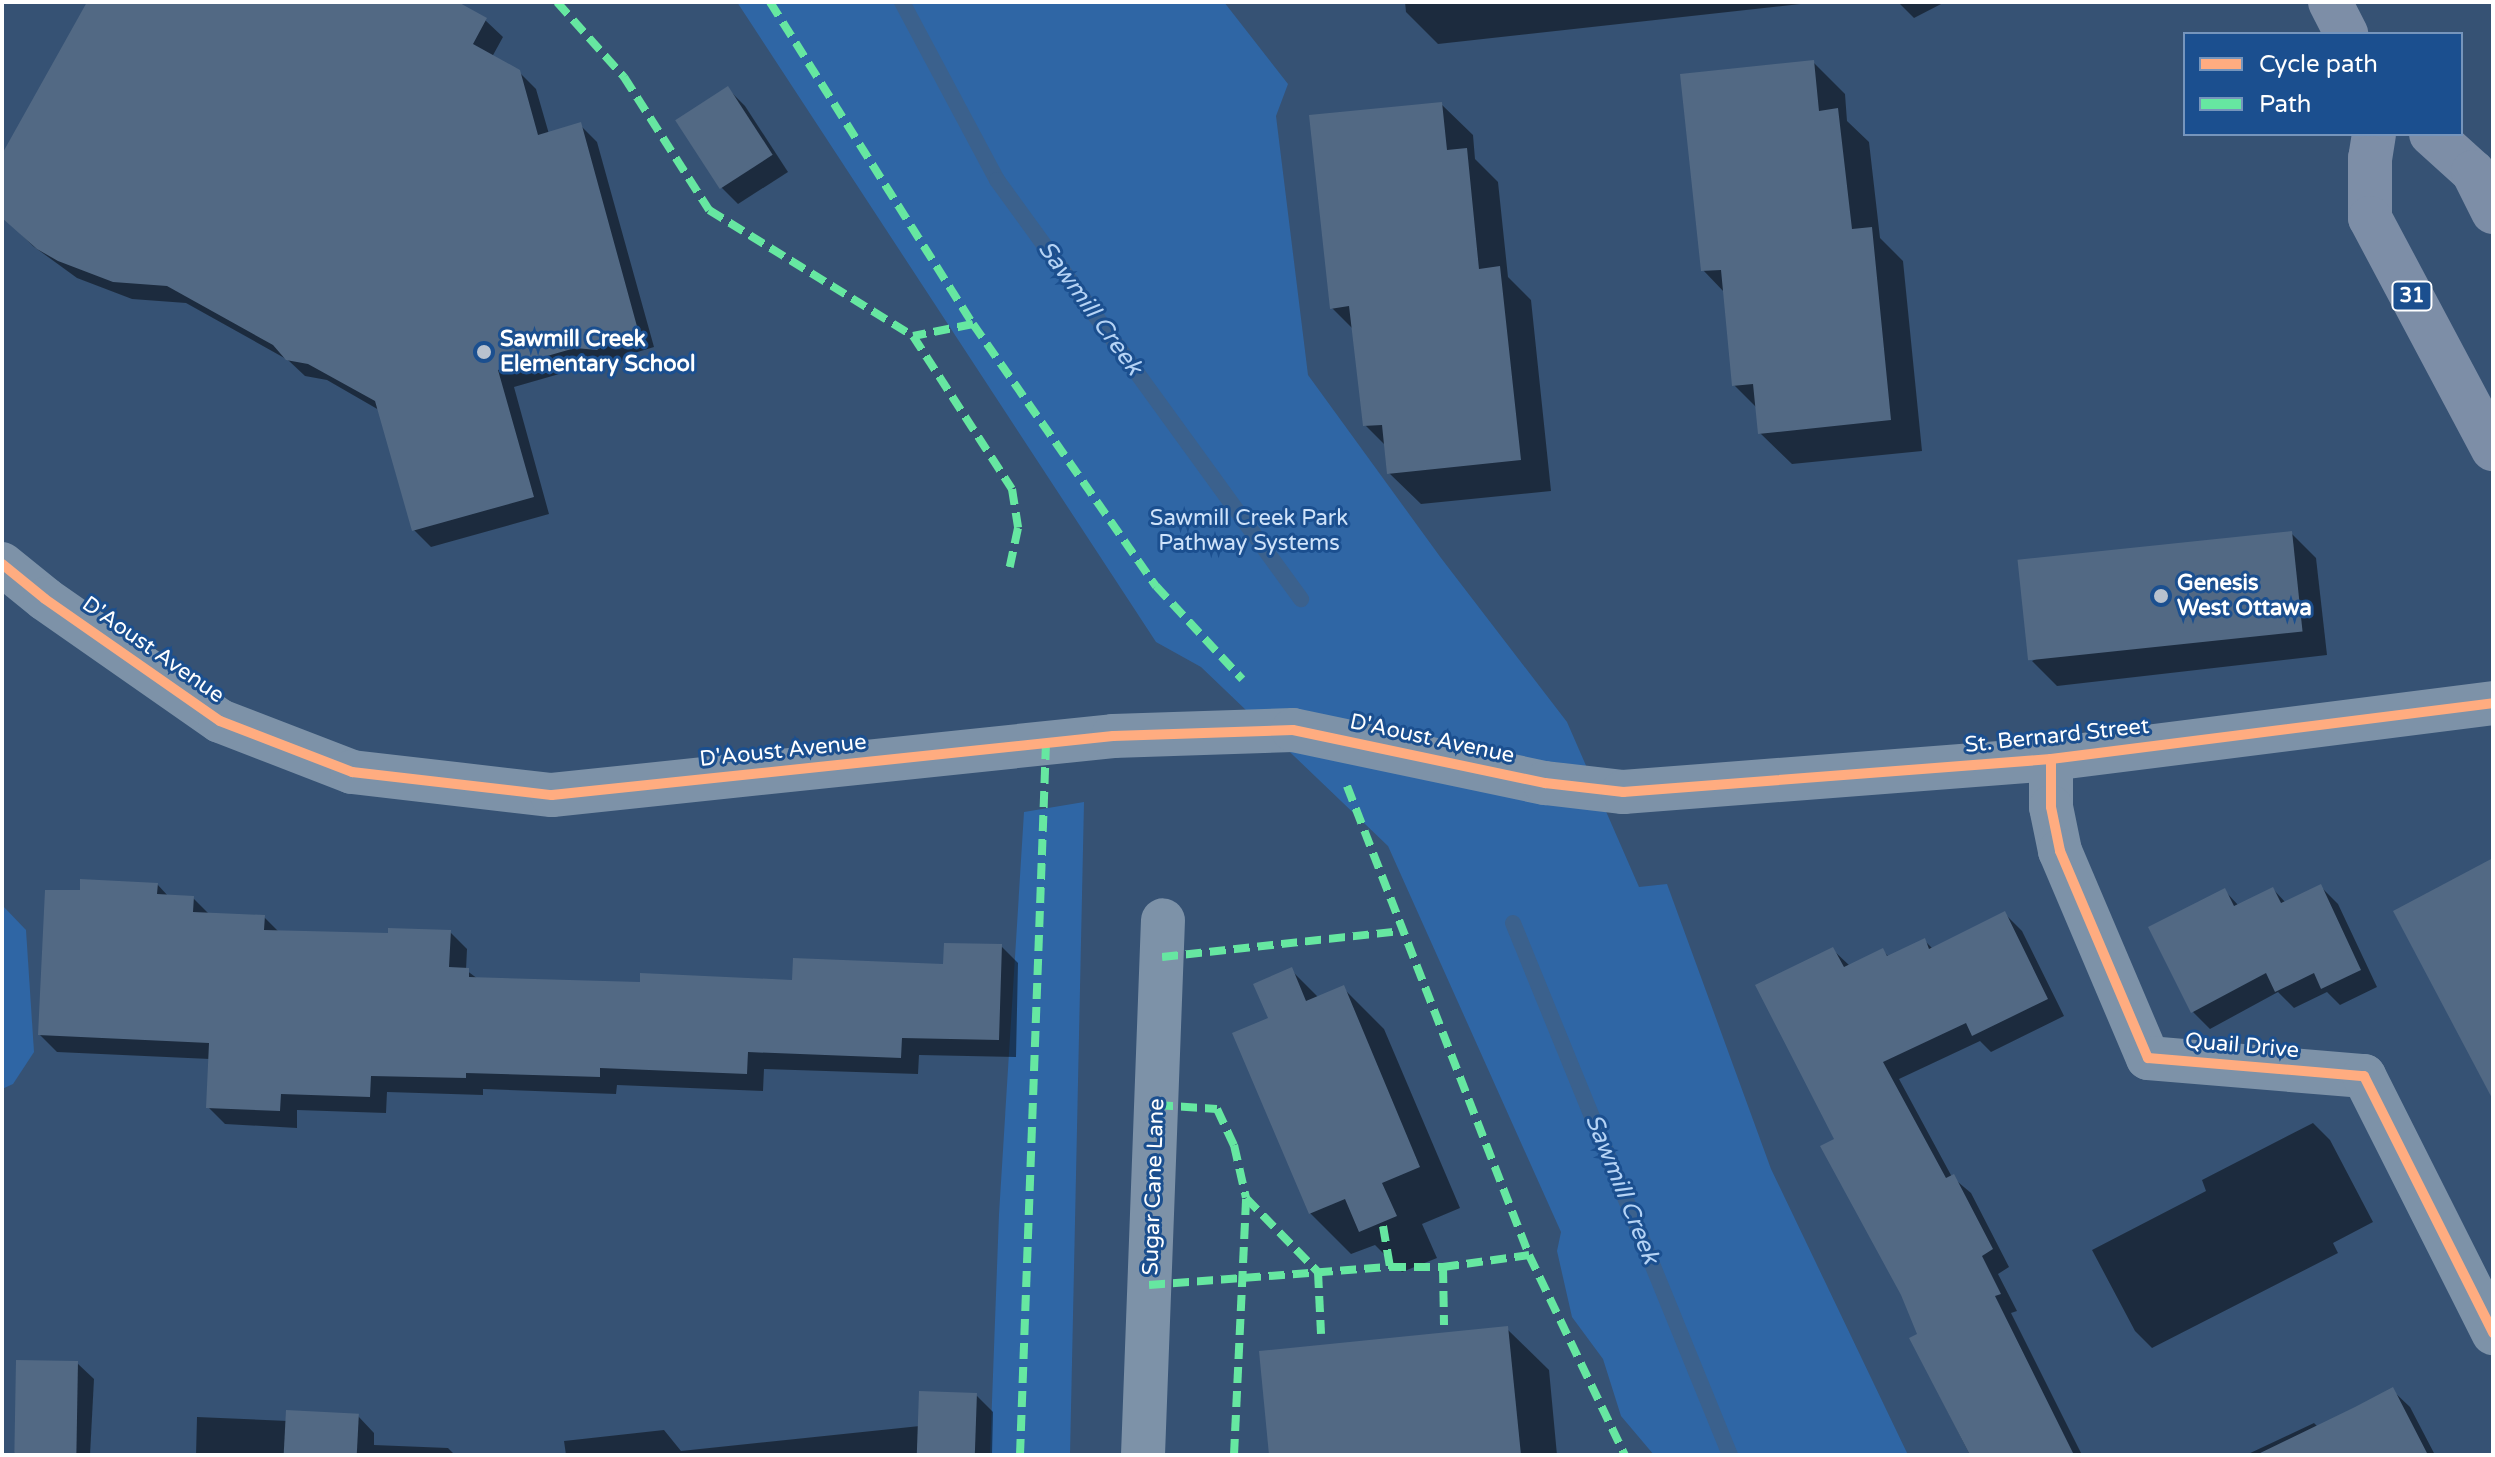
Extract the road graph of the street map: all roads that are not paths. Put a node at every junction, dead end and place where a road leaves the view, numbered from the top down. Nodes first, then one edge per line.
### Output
1 (2330, 2) edge
2 (2345, 32) edge
3 (2374, 136) edge
4 (2433, 136) edge
5 (2493, 212) edge
6 (2493, 449) edge
7 (2, 564) edge
8 (2493, 703) edge
9 (2051, 759) junction
10 (1623, 792) joint
11 (1163, 920) dead end
12 (2493, 1333) edge
13 (1143, 1455) edge

1 - 2 main road
3 - 6 main road, 31
4 - 5 main road
7 - 10 street, D'Aoust Avenue
8 - 9 street, St. Bernard Street
9 - 10 street, St. Bernard Street
9 - 12 street, Quail Drive
11 - 13 street, Sugar Cane Lane

